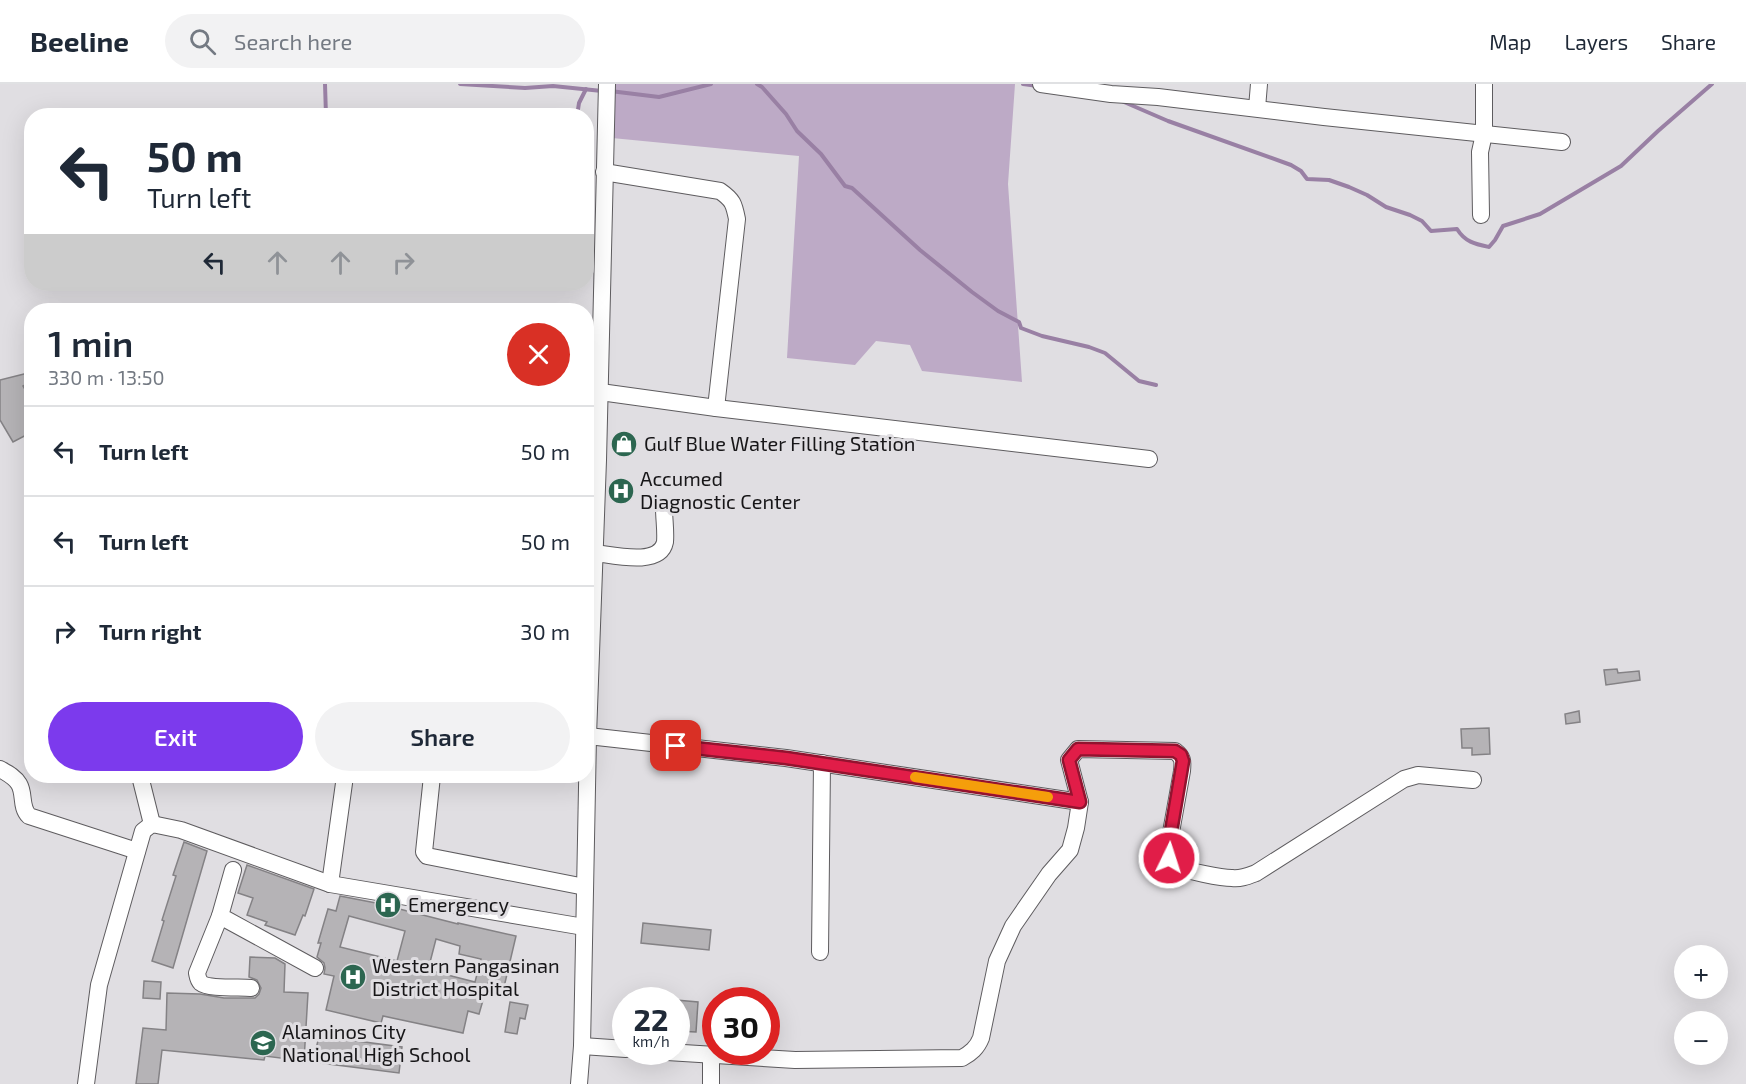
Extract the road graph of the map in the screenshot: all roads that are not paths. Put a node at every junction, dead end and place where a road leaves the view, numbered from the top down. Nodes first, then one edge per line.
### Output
1 (607, 84) edge
2 (1041, 84) edge
3 (1259, 84) edge
4 (1484, 84) edge
5 (1061, 85) edge
6 (1159, 91) edge
7 (1257, 108) junction
8 (1484, 134) junction
9 (1562, 142) dead end
10 (604, 172) junction
11 (1481, 215) dead end
12 (594, 371) edge
13 (594, 391) edge
14 (716, 408) junction
15 (1149, 459) dead end
16 (664, 508) dead end
17 (594, 522) edge
18 (595, 553) junction
19 (594, 579) edge
20 (594, 737) edge
21 (822, 763) junction
22 (0, 769) edge
23 (1473, 780) dead end
24 (142, 783) edge
25 (344, 783) edge
26 (431, 783) edge
27 (587, 783) edge
28 (1080, 802) junction
29 (152, 824) junction
30 (137, 851) junction
31 (233, 870) dead end
32 (330, 884) junction
33 (585, 887) junction
34 (220, 916) junction
35 (584, 927) junction
36 (820, 952) dead end
37 (315, 968) dead end
38 (251, 988) dead end
39 (582, 1046) junction
40 (612, 1048) edge
41 (780, 1058) edge
42 (711, 1065) edge
43 (86, 1084) edge
44 (579, 1084) edge
45 (711, 1084) edge

1 - 10 street
2 - 5 street
3 - 7 street
4 - 8 street
5 - 6 street
6 - 7 street
7 - 8 street
8 - 9 street
8 - 11 street
10 - 12 street
10 - 14 street
13 - 14 street
14 - 15 street
16 - 18 street
17 - 18 street
18 - 19 street
20 - 21 street
21 - 28 street
21 - 36 street
22 - 30 street
23 - 28 street
24 - 29 street
25 - 32 street
26 - 33 street
27 - 33 street
28 - 41 street
29 - 30 street
29 - 32 street
30 - 43 street
31 - 34 street
32 - 35 street
33 - 35 street
34 - 37 street
34 - 38 street
35 - 39 street
39 - 40 street
39 - 44 street
42 - 45 street

